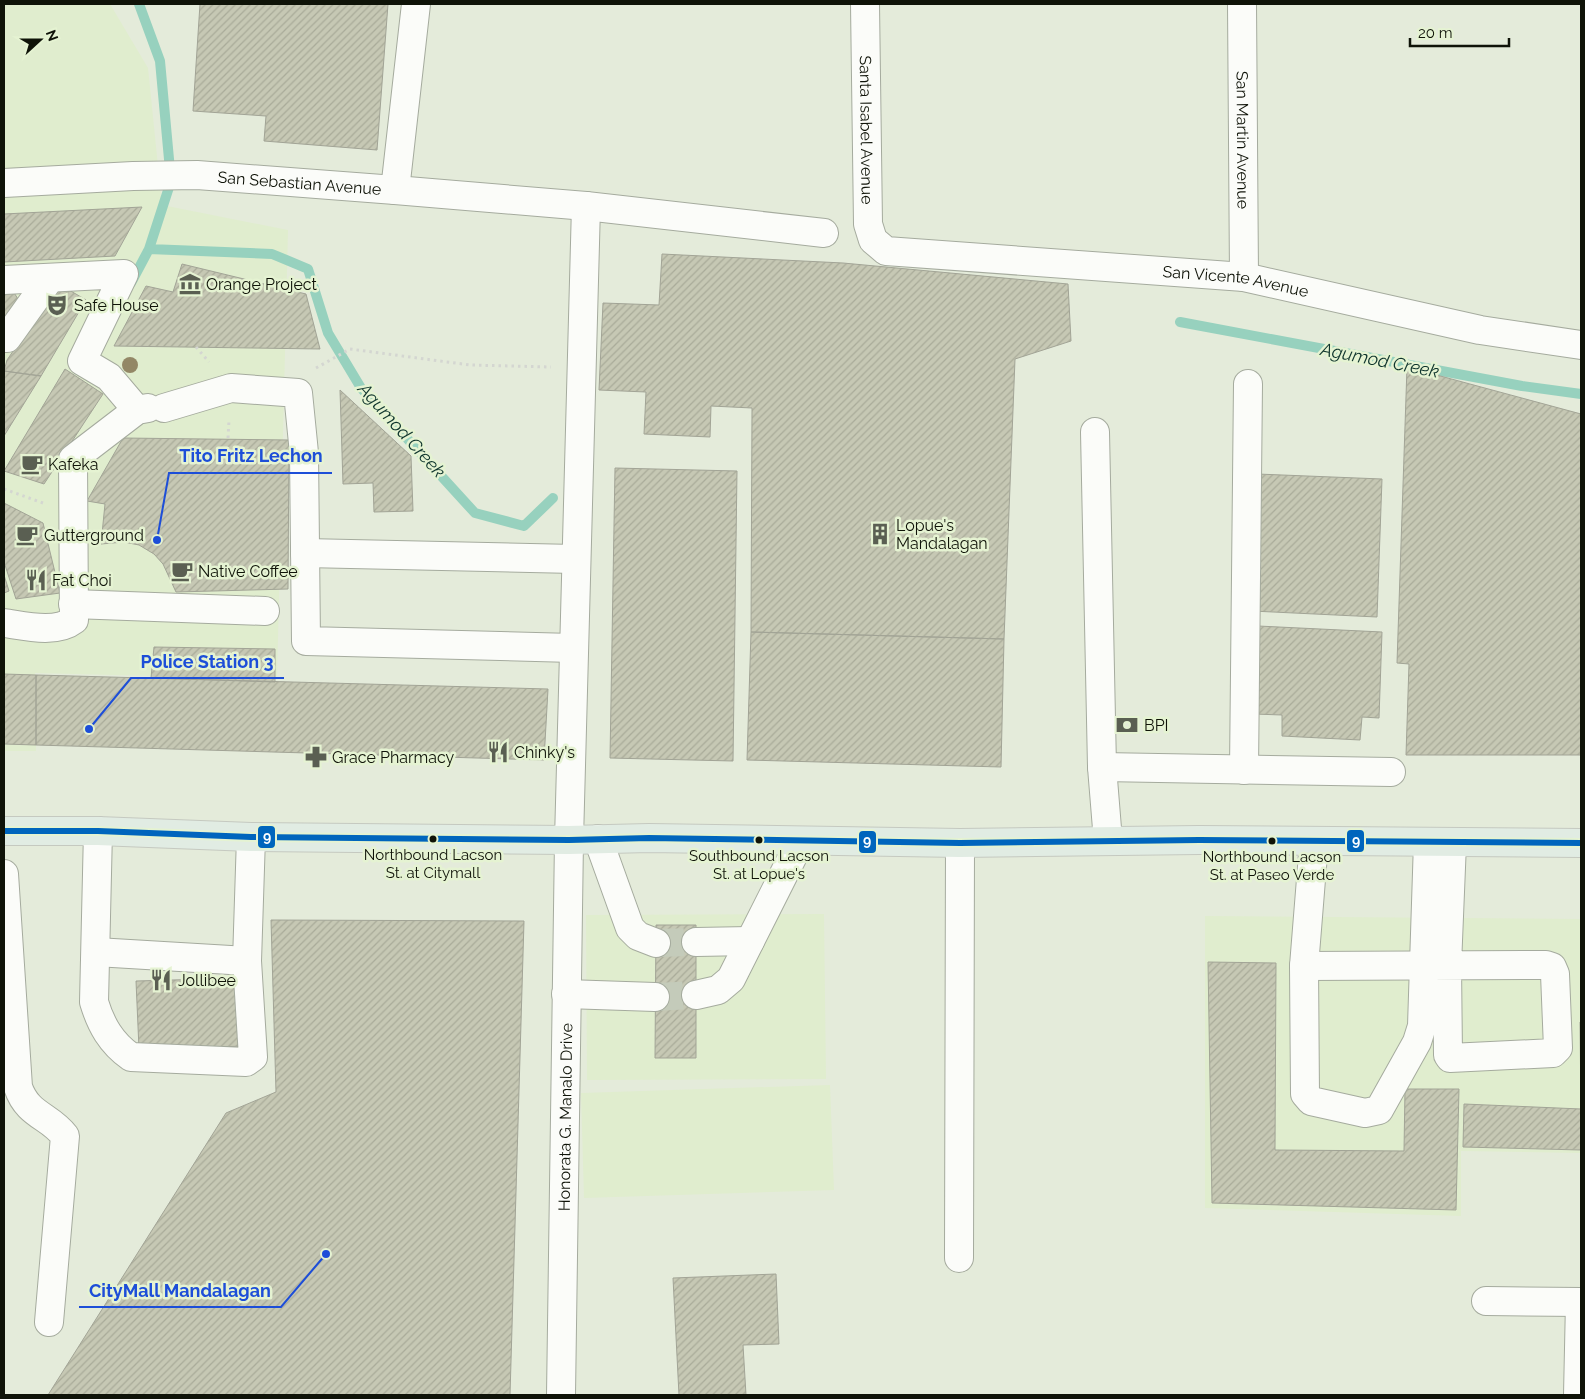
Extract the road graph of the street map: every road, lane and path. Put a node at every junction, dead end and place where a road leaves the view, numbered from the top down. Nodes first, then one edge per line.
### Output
1 (416, 4) edge
2 (865, 4) edge
3 (1242, 4) edge
4 (4, 183) edge
5 (395, 190) junction
6 (586, 206) junction
7 (824, 233) dead end
8 (886, 251) joint
9 (1244, 277) junction
10 (50, 278) junction
11 (4, 280) edge
12 (4, 338) edge
13 (1581, 345) edge
14 (318, 366) dead end
15 (581, 368) junction
16 (1248, 384) dead end
17 (150, 409) junction
18 (1095, 432) dead end
19 (4, 489) edge
20 (9, 490) dead end
21 (305, 553) junction
22 (575, 559) junction
23 (73, 604) junction
24 (265, 611) dead end
25 (4, 623) edge
26 (573, 648) junction
27 (1102, 767) junction
28 (1244, 770) junction
29 (1391, 772) dead end
30 (98, 831) junction
31 (4, 832) edge
32 (251, 837) junction
33 (598, 839) junction
34 (569, 840) junction
35 (1108, 841) junction
36 (800, 842) junction
37 (1314, 842) junction
38 (960, 843) junction
39 (1440, 843) junction
40 (1581, 843) edge
41 (4, 874) edge
42 (750, 941) junction
43 (696, 942) tunnel mouth
44 (656, 943) tunnel mouth
45 (96, 952) junction
46 (247, 961) junction
47 (1435, 965) junction
48 (1304, 966) junction
49 (566, 994) junction
50 (696, 996) tunnel mouth
51 (655, 997) tunnel mouth
52 (959, 1258) dead end
53 (1486, 1301) dead end
54 (1580, 1302) edge
55 (49, 1322) dead end
56 (561, 1395) edge
57 (1578, 1395) edge

1 - 5 street, San Sebastian Avenue
2 - 8 street, Santa Isabel Avenue
3 - 9 street, San Martin Avenue
4 - 5 street, San Sebastian Avenue
5 - 6 street
6 - 7 street
6 - 15 street, Honorata G. Manalo Drive
8 - 9 street, San Vicente Avenue
9 - 13 street, San Vicente Avenue
10 - 11 street
10 - 12 street
10 - 17 street
14 - 15 path
15 - 22 street, Honorata G. Manalo Drive
16 - 28 street
17 - 21 street
17 - 23 street
18 - 27 street
19 - 20 path
21 - 22 street
21 - 26 street
22 - 26 street, Honorata G. Manalo Drive
23 - 24 street
23 - 25 street
26 - 34 street, Honorata G. Manalo Drive
27 - 28 street
27 - 35 street
28 - 29 street
30 - 31 main road
30 - 32 main road
30 - 45 street
32 - 34 main road
32 - 46 street
33 - 34 main road
33 - 36 main road
33 - 44 street
34 - 49 street, Honorata G. Manalo Drive
35 - 37 main road
35 - 38 main road
36 - 38 main road
36 - 42 street
37 - 39 main road
37 - 48 street
38 - 52 street
39 - 40 main road
39 - 47 street
41 - 55 street
42 - 43 street
42 - 50 street
45 - 46 street
45 - 46 street
47 - 47 street
47 - 48 street
47 - 48 street
49 - 51 street
49 - 56 street, Honorata G. Manalo Drive
53 - 54 street
54 - 57 street

